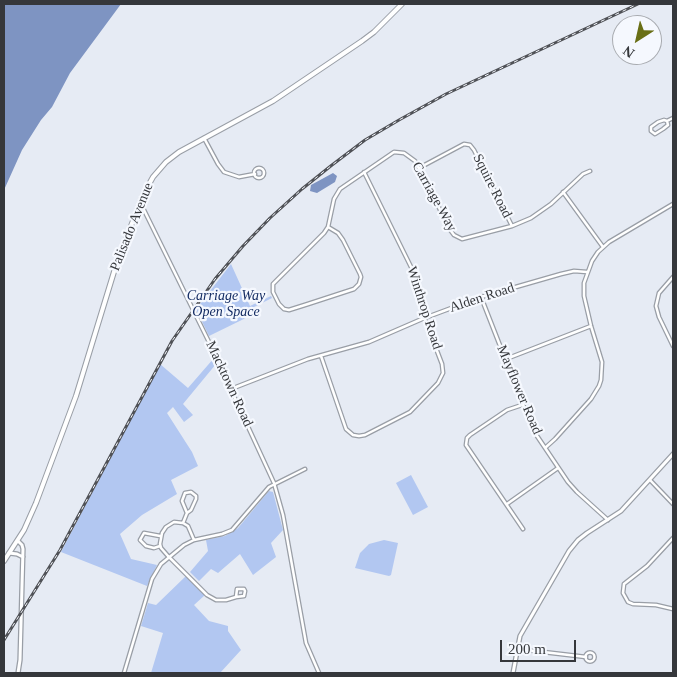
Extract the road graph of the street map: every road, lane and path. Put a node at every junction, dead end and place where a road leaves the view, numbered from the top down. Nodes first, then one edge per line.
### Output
1 (402, 4) edge
2 (673, 118) edge
3 (667, 121) junction
4 (204, 138) junction
5 (418, 168) junction
6 (590, 171) dead end
7 (364, 172) junction
8 (254, 174) dead end
9 (564, 192) junction
10 (673, 204) edge
11 (139, 205) junction
12 (512, 226) junction
13 (328, 227) junction
14 (603, 247) junction
15 (587, 272) junction
16 (673, 276) edge
17 (481, 297) junction
18 (425, 318) junction
19 (591, 326) junction
20 (673, 346) edge
21 (321, 356) junction
22 (505, 359) junction
23 (231, 389) junction
24 (522, 405) junction
25 (545, 448) junction
26 (673, 454) edge
27 (558, 468) junction
28 (305, 469) dead end
29 (650, 480) junction
30 (274, 483) junction
31 (506, 504) junction
32 (673, 504) edge
33 (187, 513) junction
34 (608, 520) junction
35 (183, 523) junction
36 (524, 529) dead end
37 (160, 536) junction
38 (673, 538) edge
39 (194, 540) junction
40 (18, 541) junction
41 (160, 546) junction
42 (9, 553) junction
43 (168, 556) junction
44 (23, 558) junction
45 (4, 561) edge
46 (236, 597) dead end
47 (673, 609) edge
48 (516, 649) junction
49 (586, 657) dead end
50 (18, 673) edge
51 (124, 673) edge
52 (319, 673) edge
53 (513, 673) edge

1 - 4 main road, Palisado Avenue
2 - 3 street
3 - 3 street
4 - 8 street
4 - 11 main road, Palisado Avenue
5 - 7 street, Carriage Way
5 - 12 street, Carriage Way
5 - 12 street, Squire Road
6 - 9 street, Carriage Way
7 - 13 street, Carriage Way
7 - 18 street, Winthrop Road
9 - 12 street, Carriage Way
9 - 14 street
10 - 14 street
11 - 23 street, Macktown Road
11 - 40 main road, Palisado Avenue
13 - 13 street, Carriage Way
14 - 15 street
15 - 17 street, Alden Road
15 - 19 street
16 - 20 street
17 - 18 street, Alden Road
17 - 22 street, Mayflower Road
18 - 21 street, Alden Road
18 - 21 street, Winthrop Road
19 - 22 street
19 - 25 street
21 - 23 street, Alden Road
22 - 24 street, Mayflower Road
23 - 30 street, Macktown Road
24 - 25 street, Mayflower Road
24 - 31 street
25 - 27 street, Mayflower Road
26 - 29 street
27 - 31 street
27 - 34 street, Mayflower Road
28 - 30 street
29 - 32 street
29 - 34 street
30 - 39 street
30 - 52 street, Macktown Road
31 - 36 street
33 - 33 street
33 - 35 street
34 - 48 street
35 - 37 street
35 - 39 street
37 - 41 street
37 - 41 street
38 - 47 street
39 - 43 street
40 - 42 main road, Palisado Avenue
40 - 44 street
41 - 43 street
42 - 44 street
42 - 45 main road, Palisado Avenue
43 - 46 street
43 - 51 street
44 - 50 street
48 - 49 street
48 - 53 street

